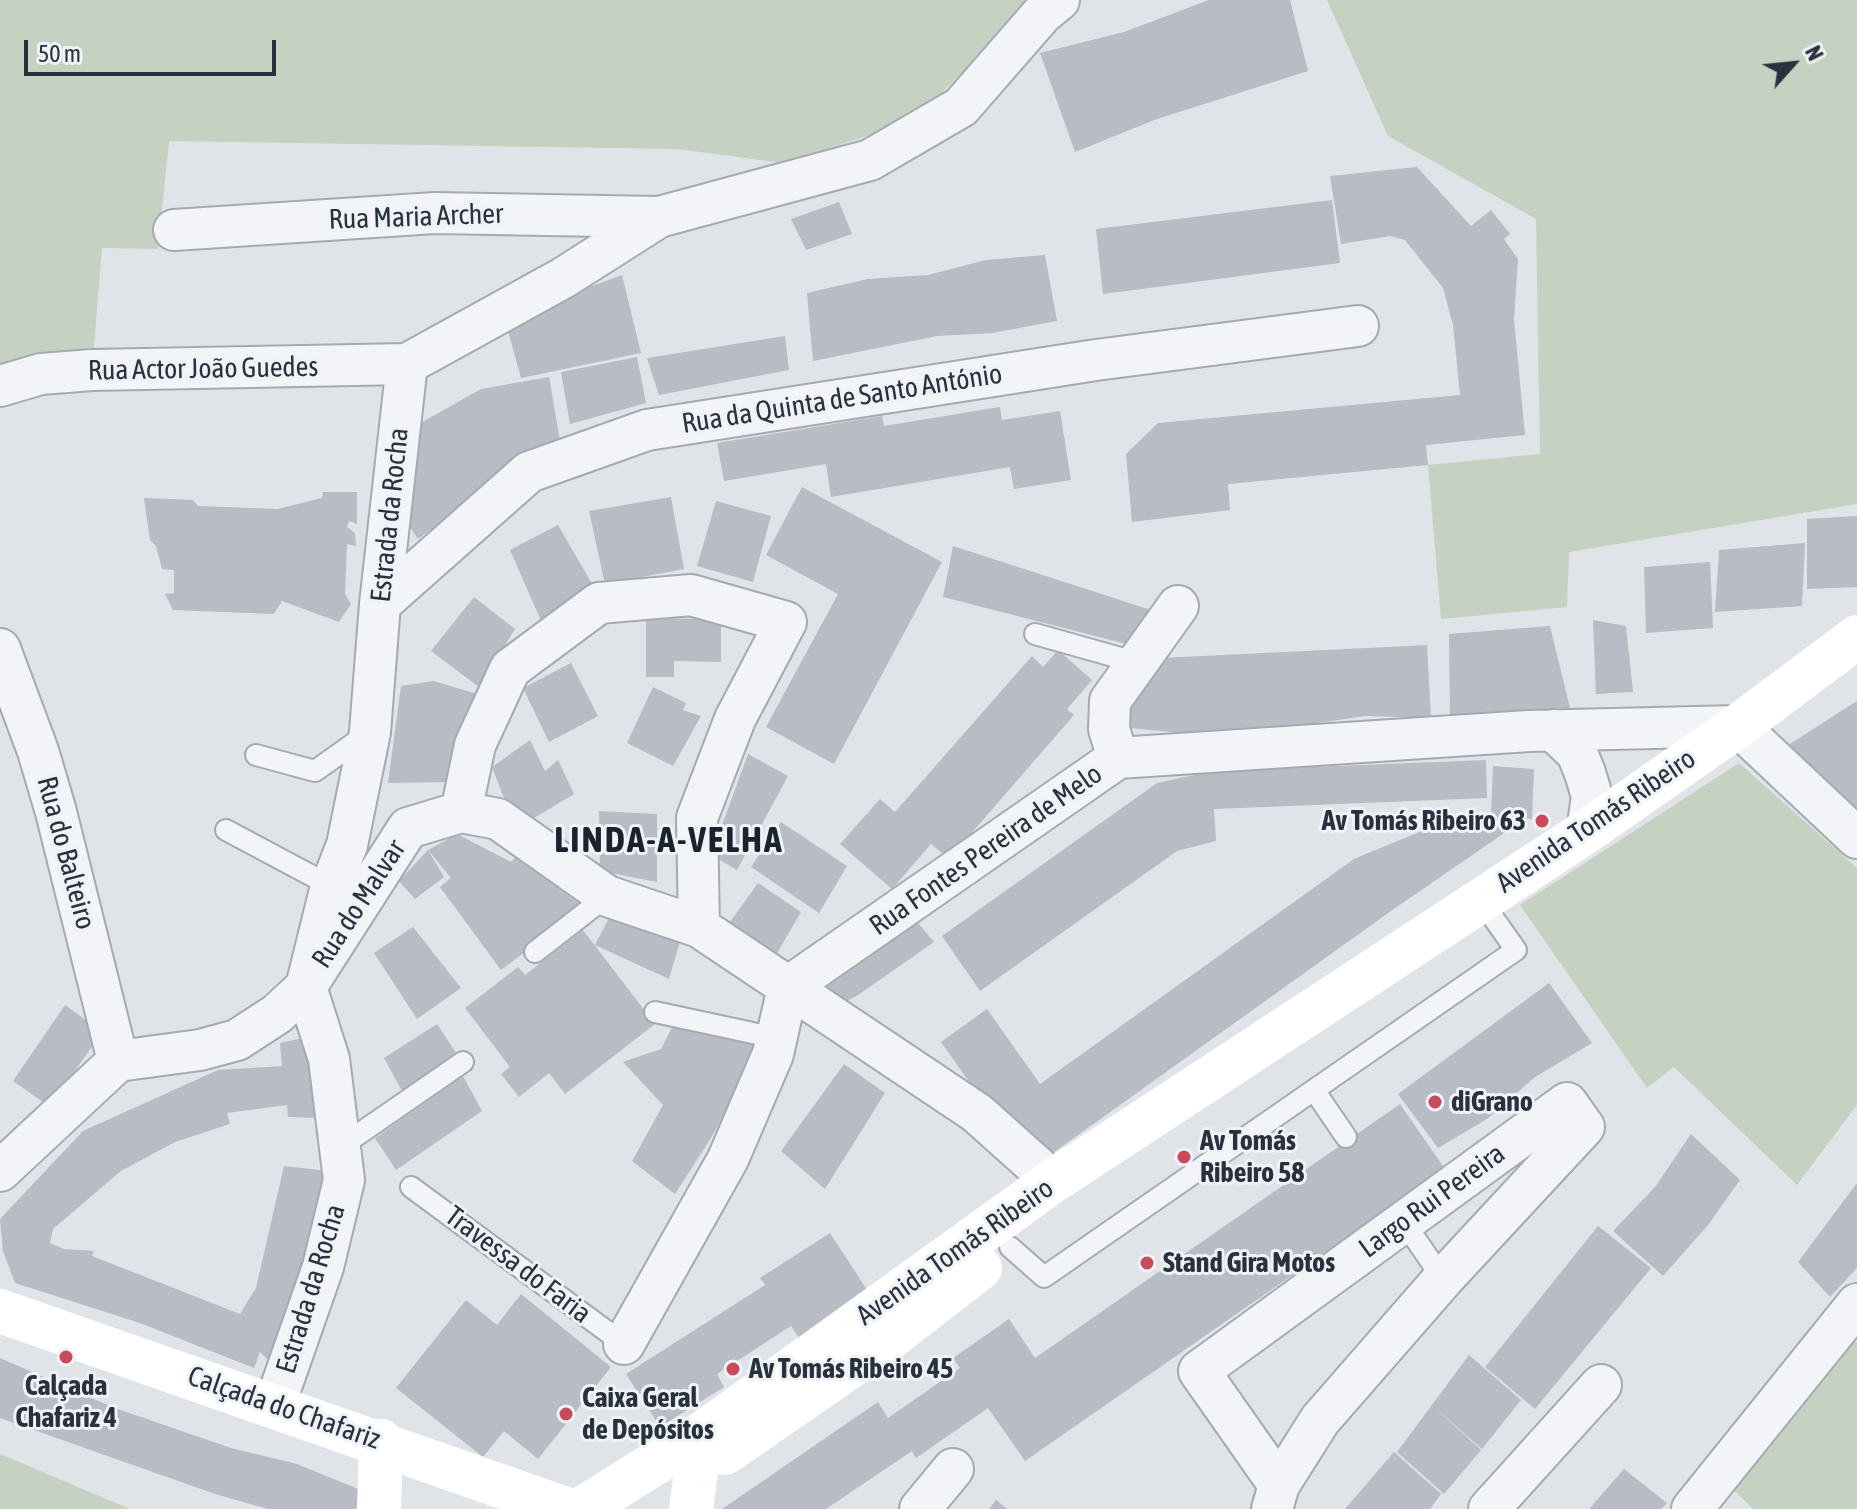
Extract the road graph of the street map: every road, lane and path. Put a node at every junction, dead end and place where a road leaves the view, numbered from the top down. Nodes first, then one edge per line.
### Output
1 (1059, 0) edge
2 (659, 217) junction
3 (174, 230) dead end
4 (1358, 326) dead end
5 (407, 364) junction
6 (0, 386) edge
7 (380, 604) junction
8 (1178, 606) dead end
9 (1035, 634) dead end
10 (1857, 637) edge
11 (0, 649) edge
12 (1138, 663) junction
13 (1738, 726) junction
14 (1553, 730) junction
15 (370, 732) junction
16 (256, 755) dead end
17 (1118, 758) junction
18 (461, 812) junction
19 (226, 830) dead end
20 (1587, 831) junction
21 (1857, 838) edge
22 (331, 886) junction
23 (607, 896) junction
24 (1480, 899) junction
25 (699, 927) junction
26 (535, 952) dead end
27 (306, 987) junction
28 (788, 987) junction
29 (655, 1012) dead end
30 (776, 1038) junction
31 (118, 1061) junction
32 (463, 1062) dead end
33 (1314, 1090) junction
34 (1346, 1137) dead end
35 (340, 1147) junction
36 (0, 1171) edge
37 (411, 1187) dead end
38 (1062, 1193) junction
39 (1398, 1213) junction
40 (1010, 1247) junction
41 (1443, 1279) junction
42 (0, 1311) edge
43 (1852, 1320) edge
44 (624, 1344) joint
45 (1601, 1385) dead end
46 (275, 1404) junction
47 (381, 1441) junction
48 (953, 1469) dead end
49 (694, 1491) edge
50 (1276, 1497) edge
51 (1706, 1505) edge
52 (379, 1509) edge
53 (566, 1509) edge
54 (582, 1509) edge
55 (638, 1509) edge
56 (920, 1509) edge
57 (1489, 1509) edge

1 - 2 street
2 - 3 street, Rua Maria Archer
2 - 5 street
4 - 7 street, Rua da Quinta de Santo António
5 - 6 street, Rua Actor João Guedes
5 - 7 street, Estrada da Rocha
7 - 15 street, Estrada da Rocha
8 - 12 street
9 - 12 lane
10 - 13 street, Avenida Tomás Ribeiro
11 - 31 street, Rua do Balteiro
12 - 17 street
13 - 14 street, Rua Fontes Pereira de Melo
13 - 20 street, Avenida Tomás Ribeiro
13 - 21 street
14 - 17 street, Rua Fontes Pereira de Melo
14 - 20 street
15 - 16 lane
15 - 22 street, Estrada da Rocha
17 - 28 street, Rua Fontes Pereira de Melo
18 - 23 street, Rua do Malvar
18 - 25 street
18 - 27 street, Rua do Malvar
19 - 22 lane
20 - 24 street, Avenida Tomás Ribeiro
22 - 27 street, Estrada da Rocha
23 - 25 street, Rua do Malvar
23 - 26 lane
24 - 33 lane
24 - 38 street, Avenida Tomás Ribeiro
25 - 28 street, Rua do Malvar
27 - 31 street, Rua do Malvar
27 - 35 street, Estrada da Rocha
28 - 30 street
28 - 38 street, Rua do Malvar
29 - 30 lane
30 - 44 street
31 - 36 street
32 - 35 lane
33 - 34 lane
33 - 40 lane
35 - 46 street, Estrada da Rocha
37 - 44 lane, Travessa do Faria
38 - 40 street, Avenida Tomás Ribeiro
38 - 54 street, Avenida Tomás Ribeiro
39 - 41 lane
39 - 41 street, Largo Rui Pereira
39 - 50 street, Largo Rui Pereira
40 - 49 street, Avenida Tomás Ribeiro
41 - 50 street, Largo Rui Pereira
42 - 46 street, Calçada do Chafariz
43 - 51 street
45 - 57 street
46 - 47 street, Calçada do Chafariz
47 - 52 street
47 - 53 street, Calçada do Chafariz
48 - 56 street
49 - 55 street, Avenida Tomás Ribeiro

